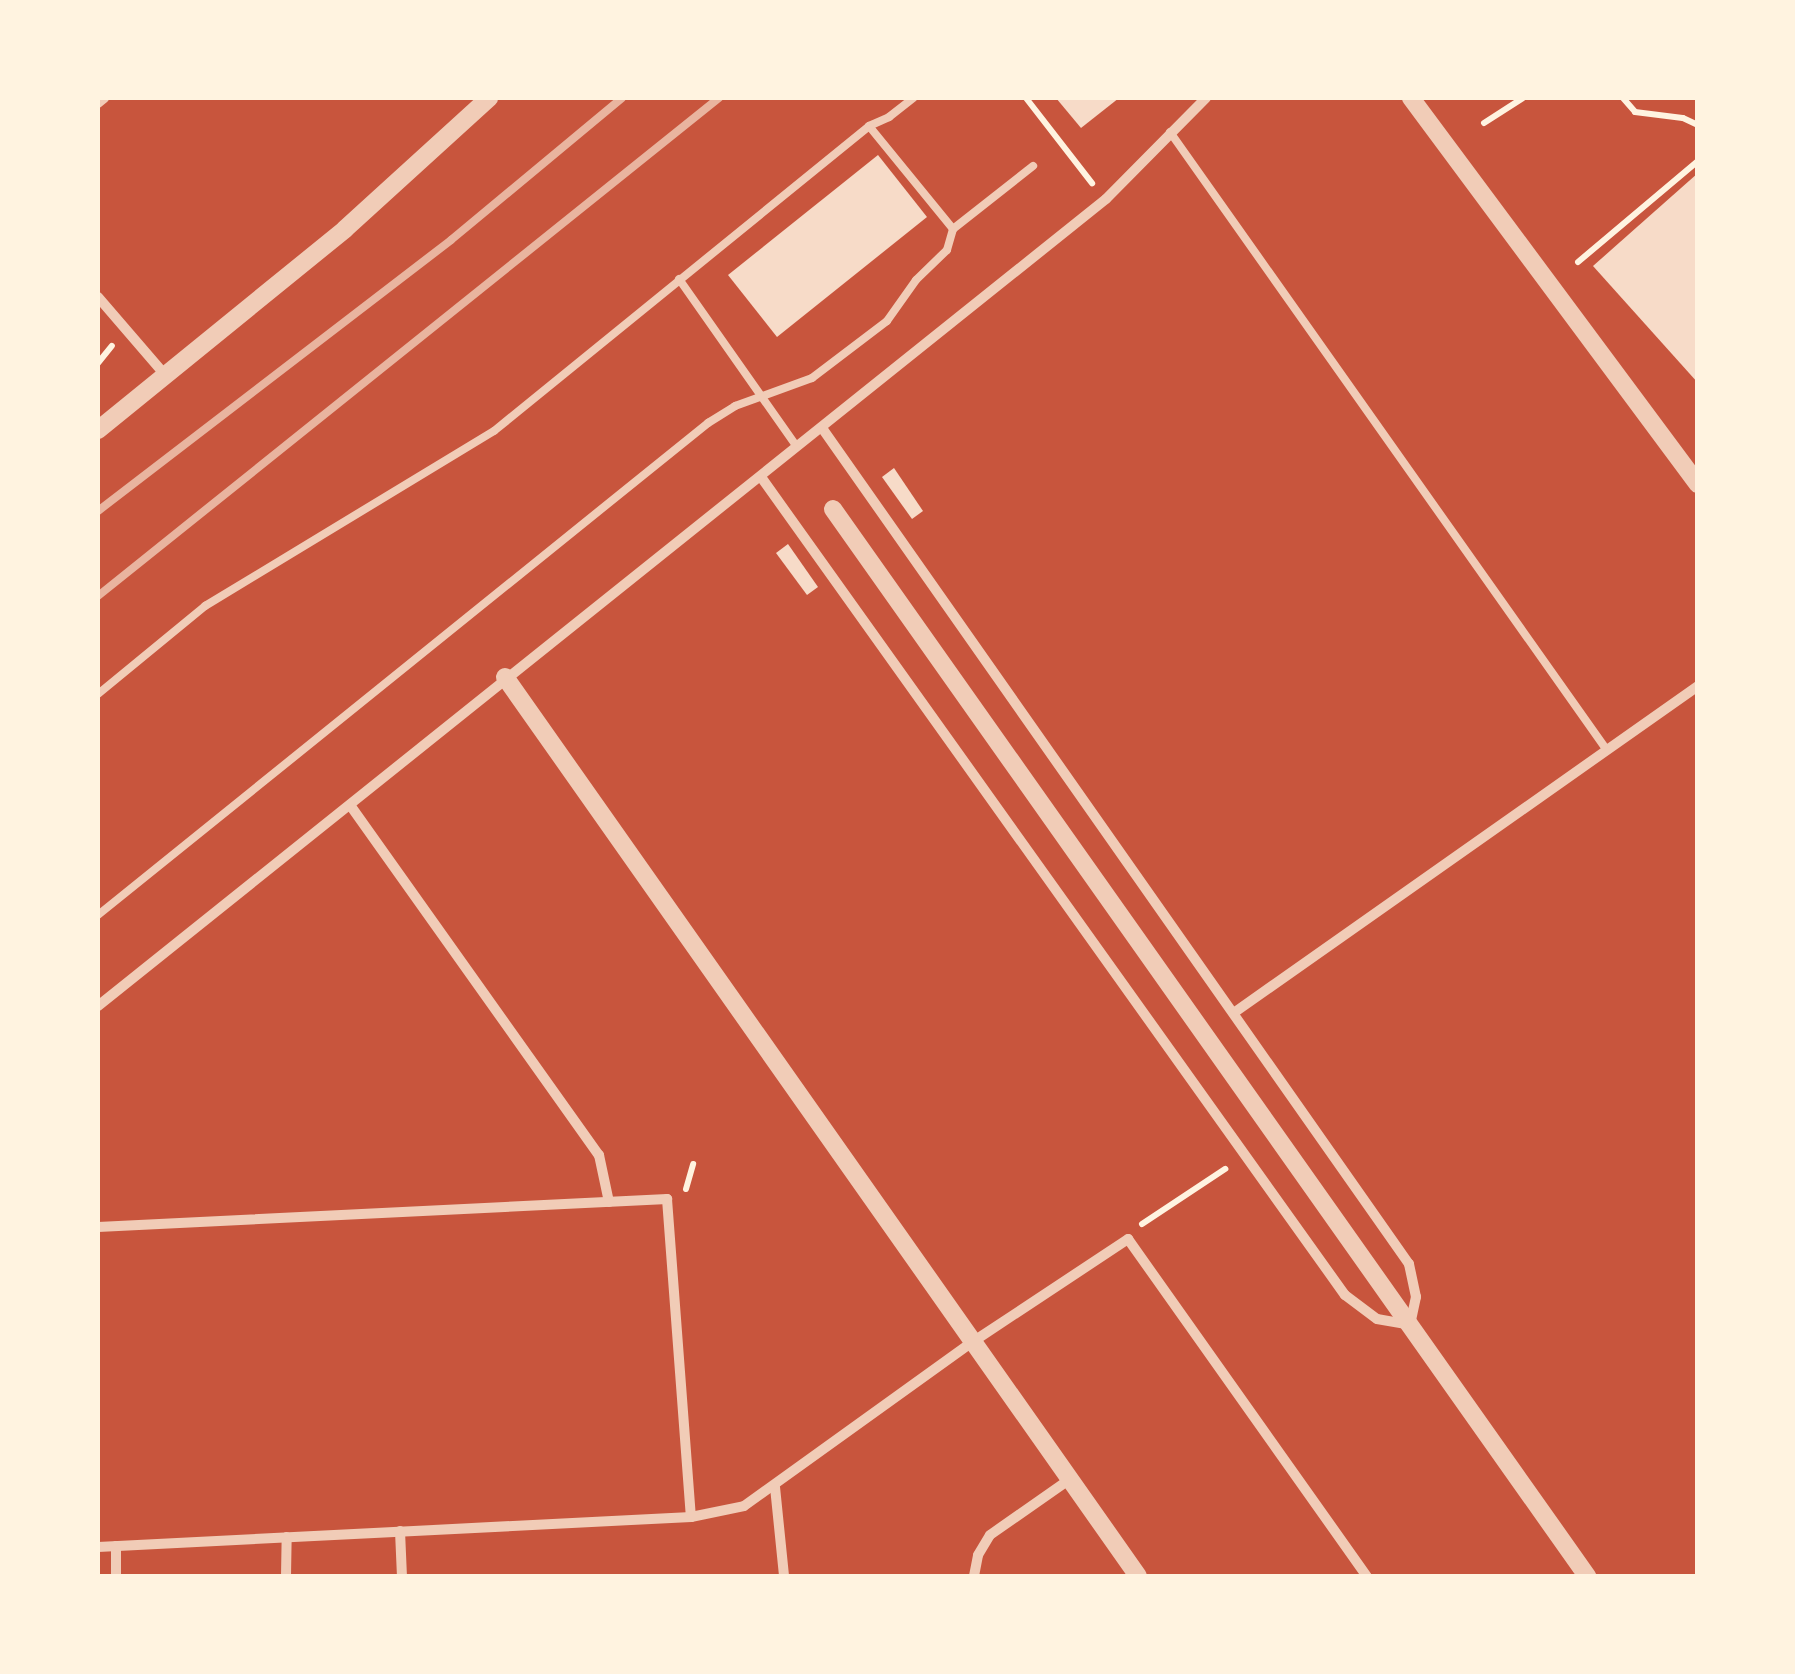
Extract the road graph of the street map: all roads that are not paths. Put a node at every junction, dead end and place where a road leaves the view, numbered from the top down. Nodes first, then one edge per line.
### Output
1 (104, 98) edge
2 (489, 98) edge
3 (913, 98) edge
4 (1206, 98) edge
5 (1411, 98) edge
6 (98, 103) edge
7 (869, 126) junction
8 (1170, 132) junction
9 (1033, 166) dead end
10 (953, 229) junction
11 (679, 279) junction
12 (98, 297) edge
13 (166, 375) junction
14 (762, 396) junction
15 (822, 428) junction
16 (98, 430) edge
17 (797, 448) junction
18 (761, 476) junction
19 (1698, 484) edge
20 (833, 509) dead end
21 (505, 677) junction
22 (1698, 686) edge
23 (98, 694) edge
24 (1606, 749) junction
25 (350, 805) junction
26 (98, 915) edge
27 (98, 1006) edge
28 (1234, 1012) junction
29 (609, 1202) junction
30 (98, 1226) edge
31 (1410, 1325) junction
32 (974, 1340) junction
33 (1070, 1479) junction
34 (775, 1487) junction
35 (690, 1517) junction
36 (400, 1531) junction
37 (287, 1537) junction
38 (98, 1546) edge
39 (116, 1546) junction
40 (116, 1576) edge
41 (286, 1576) edge
42 (402, 1576) edge
43 (784, 1576) edge
44 (974, 1576) edge
45 (1138, 1576) edge
46 (1366, 1576) edge
47 (1587, 1576) edge

1 - 6 street
2 - 13 street
3 - 7 lane
4 - 8 street
5 - 19 street
7 - 10 lane
7 - 11 lane
8 - 15 street
8 - 24 lane
9 - 10 lane
10 - 14 lane
11 - 14 lane
11 - 23 lane
12 - 13 street
13 - 16 street
14 - 17 lane
14 - 26 lane
15 - 17 street
15 - 28 street
17 - 18 street
18 - 21 street
18 - 31 street
20 - 31 street
21 - 25 street
21 - 32 street
22 - 24 street
24 - 28 street
25 - 27 street
25 - 29 street
28 - 31 street
29 - 30 street
29 - 35 street
31 - 47 street
32 - 33 street
32 - 34 street
32 - 46 street
33 - 44 street
33 - 45 street
34 - 35 street
34 - 43 street
35 - 36 street
36 - 37 street
36 - 42 street
37 - 39 street
37 - 41 street
38 - 39 street
39 - 40 street

